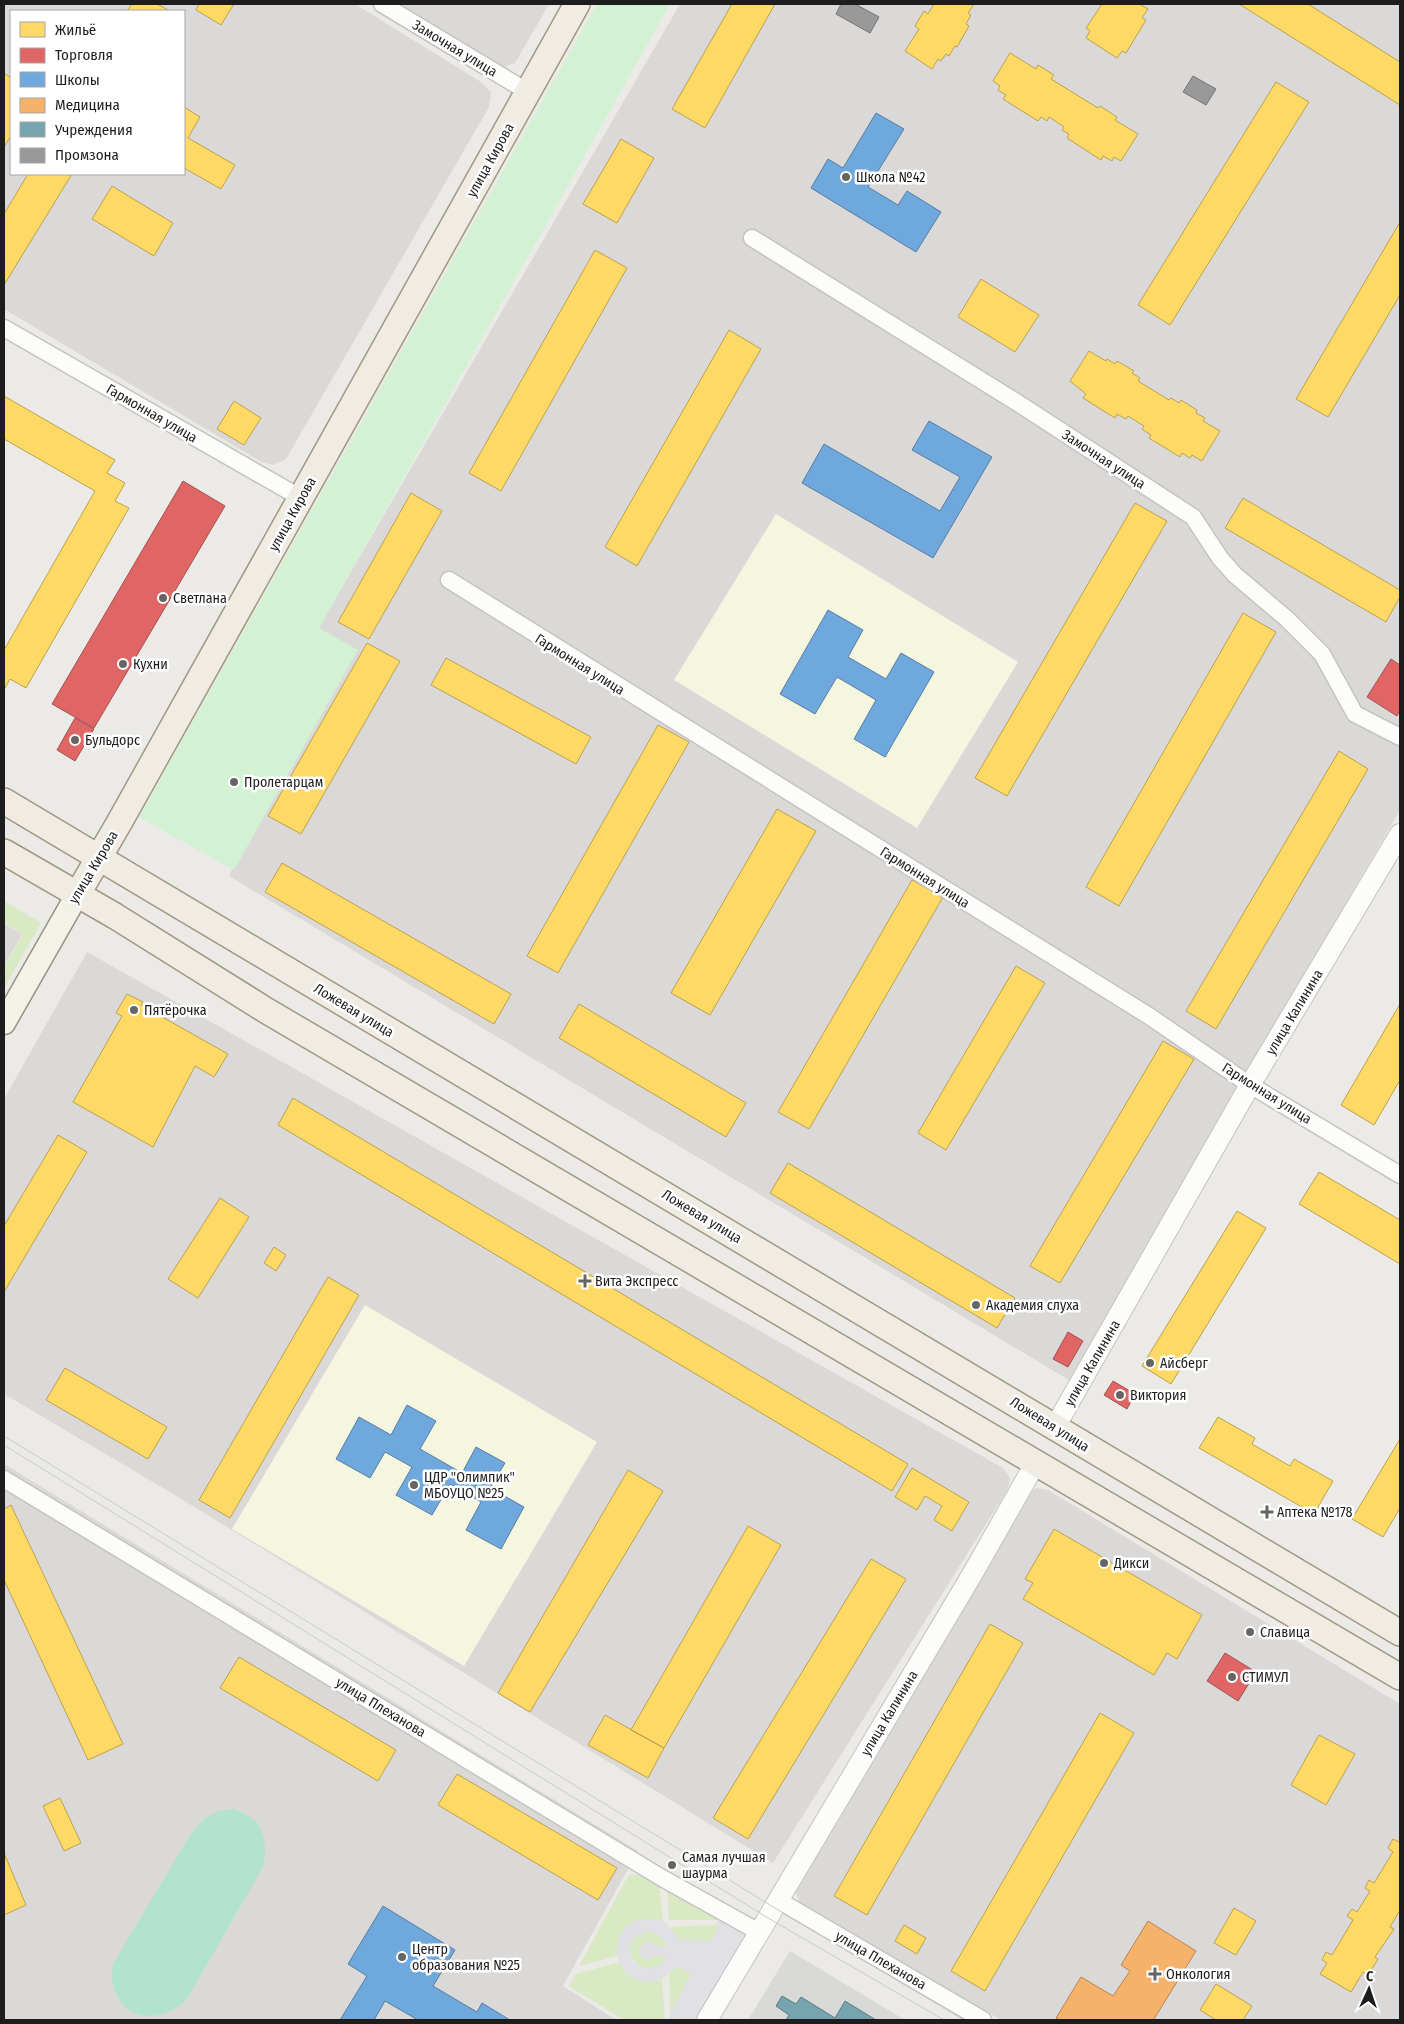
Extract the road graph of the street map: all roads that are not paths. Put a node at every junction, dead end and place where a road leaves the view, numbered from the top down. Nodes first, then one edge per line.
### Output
1 (382, 4) edge
2 (578, 4) edge
3 (528, 92) junction
4 (752, 238) dead end
5 (4, 328) edge
6 (301, 498) junction
7 (448, 580) dead end
8 (1400, 737) edge
9 (4, 801) edge
10 (1400, 834) edge
11 (4, 852) edge
12 (99, 857) junction
13 (77, 895) junction
14 (4, 1022) edge
15 (1250, 1085) junction
16 (1400, 1175) edge
17 (1055, 1427) junction
18 (1036, 1462) junction
19 (4, 1479) edge
20 (1400, 1633) edge
21 (1400, 1677) edge
22 (778, 1900) junction
23 (759, 1932) junction
24 (706, 2020) edge
25 (983, 2020) edge

1 - 3 street, Замочная улица
2 - 3 main road, улица Кирова
3 - 6 main road, улица Кирова
4 - 8 street, Замочная улица
5 - 6 street, Гармонная улица
6 - 12 main road, улица Кирова
7 - 15 street, Гармонная улица
9 - 12 main road, Ложевая улица
10 - 15 street, улица Калинина
11 - 13 main road
12 - 13 main road, улица Кирова
12 - 17 main road, Ложевая улица
13 - 14 main road, улица Кирова
13 - 18 main road
15 - 16 street, Гармонная улица
15 - 17 street, улица Калинина
17 - 18 main road, улица Калинина
17 - 20 main road, Ложевая улица
18 - 21 main road
18 - 22 street, улица Калинина
19 - 23 street, улица Плеханова
22 - 23 street, улица Калинина
22 - 25 street, улица Плеханова
23 - 24 street, улица Калинина

